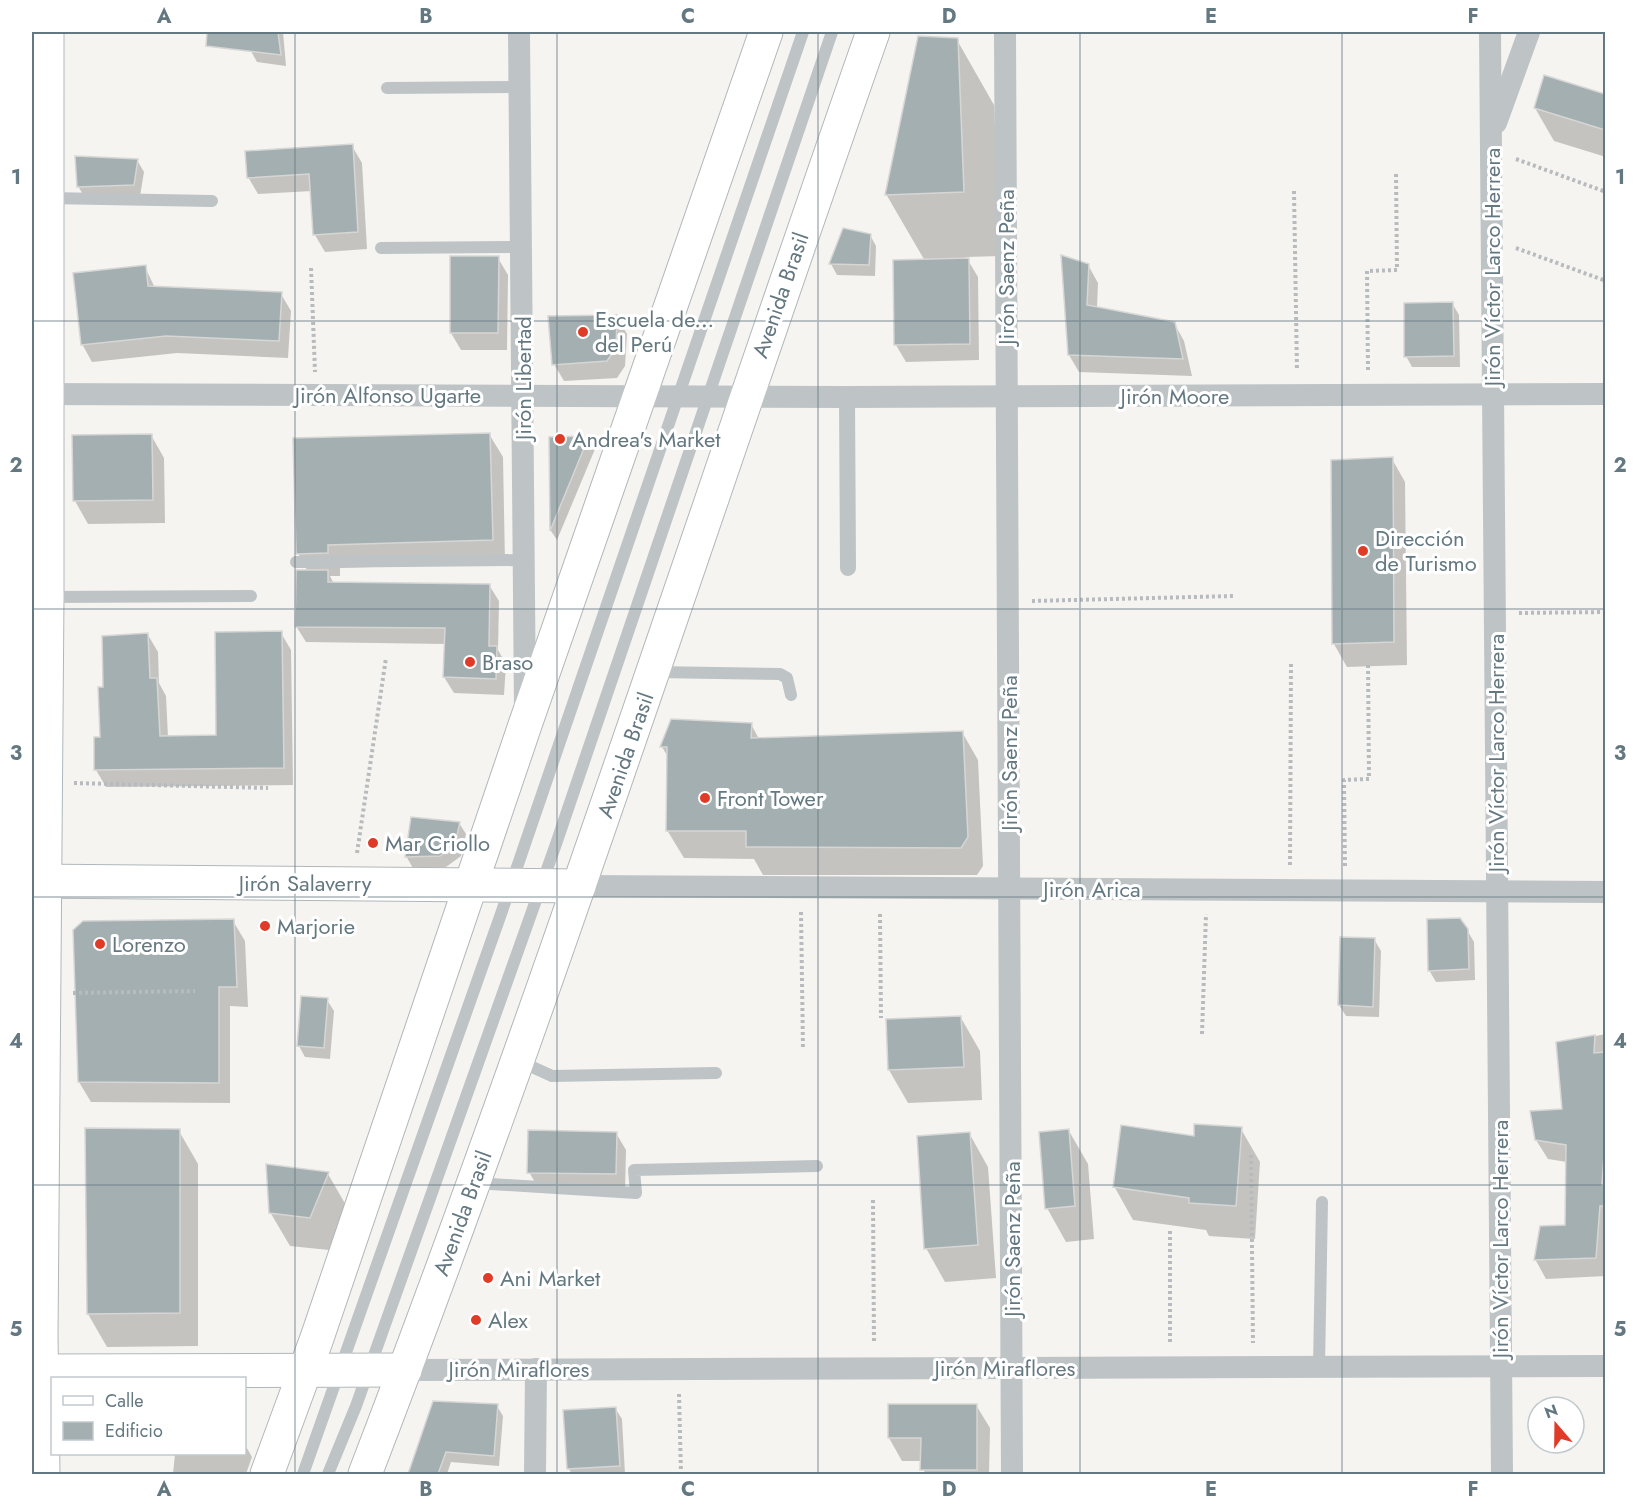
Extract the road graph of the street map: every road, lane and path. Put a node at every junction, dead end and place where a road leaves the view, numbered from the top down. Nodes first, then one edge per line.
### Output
1 (47, 32) edge
2 (519, 32) edge
3 (766, 32) edge
4 (803, 32) edge
5 (832, 32) edge
6 (873, 32) edge
7 (1005, 32) edge
8 (1490, 32) edge
9 (1529, 32) edge
10 (520, 87) junction
11 (387, 88) dead end
12 (1491, 143) junction
13 (1396, 174) dead end
14 (1294, 191) dead end
15 (1605, 192) edge
16 (47, 198) junction
17 (212, 201) dead end
18 (1492, 239) junction
19 (522, 247) junction
20 (381, 248) dead end
21 (311, 268) dead end
22 (1605, 281) edge
23 (40, 394) edge
24 (1493, 394) junction
25 (1605, 394) edge
26 (316, 395) junction
27 (524, 395) junction
28 (1297, 395) junction
29 (1368, 395) junction
30 (639, 396) junction
31 (678, 396) junction
32 (708, 396) junction
33 (1007, 396) junction
34 (744, 397) junction
35 (847, 397) junction
36 (523, 560) junction
37 (296, 562) dead end
38 (848, 568) dead end
39 (251, 596) dead end
40 (1233, 596) dead end
41 (47, 597) junction
42 (1008, 602) junction
43 (1605, 612) edge
44 (1495, 613) junction
45 (386, 658) dead end
46 (1368, 662) dead end
47 (1291, 664) dead end
48 (653, 672) junction
49 (792, 695) dead end
50 (525, 725) junction
51 (46, 783) junction
52 (268, 788) dead end
53 (38, 882) edge
54 (352, 883) junction
55 (472, 884) junction
56 (526, 885) junction
57 (579, 886) junction
58 (801, 887) junction
59 (879, 888) junction
60 (1010, 889) junction
61 (1207, 890) junction
62 (1290, 890) junction
63 (1345, 891) junction
64 (1497, 892) junction
65 (1605, 892) edge
66 (195, 991) dead end
67 (44, 994) junction
68 (881, 1018) dead end
69 (1202, 1034) dead end
70 (803, 1049) dead end
71 (518, 1060) junction
72 (716, 1074) dead end
73 (1251, 1155) dead end
74 (817, 1166) dead end
75 (473, 1183) junction
76 (873, 1200) dead end
77 (1322, 1202) dead end
78 (1170, 1231) dead end
79 (1501, 1366) junction
80 (1605, 1366) edge
81 (1170, 1367) junction
82 (1253, 1367) junction
83 (1319, 1367) junction
84 (874, 1368) junction
85 (1012, 1368) junction
86 (536, 1369) junction
87 (678, 1369) junction
88 (306, 1370) junction
89 (355, 1370) junction
90 (405, 1370) junction
91 (36, 1371) edge
92 (371, 1471) edge
93 (43, 1474) edge
94 (267, 1474) edge
95 (303, 1474) edge
96 (328, 1474) edge
97 (535, 1474) edge
98 (681, 1474) edge
99 (1012, 1474) edge
100 (1502, 1474) edge

1 - 16 main road
2 - 10 street, Jirón Libertad
3 - 30 main road
4 - 31 lane, Avenida Brasil
5 - 32 lane, Avenida Brasil
6 - 34 main road, Avenida Brasil
7 - 33 street, Jirón Saenz Peña
8 - 12 street, Jirón Víctor Larco Herrera
9 - 12 street
10 - 11 lane
10 - 19 street, Jirón Libertad
12 - 15 path
12 - 18 street, Jirón Víctor Larco Herrera
13 - 29 path
14 - 28 path
16 - 17 lane
16 - 23 main road
18 - 22 path
18 - 24 street, Jirón Víctor Larco Herrera
19 - 20 lane
19 - 27 street, Jirón Libertad
21 - 26 path
23 - 26 street, Jirón Alfonso Ugarte
23 - 41 main road
24 - 25 street, Jirón Moore
24 - 29 street, Jirón Moore
24 - 44 street, Jirón Víctor Larco Herrera
26 - 27 street, Jirón Alfonso Ugarte
27 - 30 street, Jirón Alfonso Ugarte
27 - 36 street, Jirón Libertad
28 - 29 street, Jirón Moore
28 - 33 street, Jirón Moore
30 - 31 street, Jirón Alfonso Ugarte
30 - 50 main road
31 - 32 street, Jirón Alfonso Ugarte
31 - 56 lane, Avenida Brasil
32 - 34 street, Jirón Alfonso Ugarte
32 - 56 lane, Avenida Brasil
33 - 35 street, Jirón Moore
33 - 42 street, Jirón Saenz Peña
34 - 35 street, Jirón Moore
34 - 48 main road, Avenida Brasil
35 - 38 street
36 - 37 lane
36 - 50 street, Jirón Libertad
39 - 41 lane
40 - 42 path
41 - 51 main road
42 - 60 street, Jirón Saenz Peña
43 - 44 path
44 - 64 street, Jirón Víctor Larco Herrera
45 - 54 path
46 - 63 path
47 - 62 path
48 - 49 lane
48 - 57 main road, Avenida Brasil
50 - 55 main road
51 - 52 path
51 - 53 main road
53 - 54 main road, Jirón Salaverry
53 - 67 main road
54 - 55 main road, Jirón Salaverry
55 - 56 main road, Jirón Salaverry
55 - 88 main road
56 - 57 main road, Jirón Salaverry
56 - 89 lane, Avenida Brasil
56 - 89 lane, Avenida Brasil
57 - 58 street, Jirón Arica
57 - 71 main road, Avenida Brasil
58 - 59 street, Jirón Arica
58 - 70 path
59 - 60 street, Jirón Arica
59 - 68 path
60 - 61 street, Jirón Arica
60 - 85 street, Jirón Saenz Peña
61 - 62 street, Jirón Arica
61 - 69 path
62 - 63 street, Jirón Arica
63 - 64 street, Jirón Arica
64 - 65 street, Jirón Arica
64 - 79 street, Jirón Víctor Larco Herrera
66 - 67 path
67 - 91 main road
71 - 72 lane
71 - 75 main road, Avenida Brasil
73 - 82 path
74 - 75 lane
75 - 90 main road, Avenida Brasil
76 - 84 path
77 - 83 lane
78 - 81 path
79 - 80 street, Jirón Miraflores
79 - 83 street, Jirón Miraflores
79 - 100 street, Jirón Víctor Larco Herrera
81 - 82 street, Jirón Miraflores
81 - 85 street, Jirón Miraflores
82 - 83 street, Jirón Miraflores
84 - 85 street, Jirón Miraflores
84 - 87 street, Jirón Miraflores
85 - 99 street, Jirón Saenz Peña
86 - 87 street, Jirón Miraflores
86 - 90 street, Jirón Miraflores
86 - 97 street
87 - 98 path
88 - 89 main road
88 - 91 main road
88 - 94 main road
89 - 90 main road
89 - 95 lane, Avenida Brasil
89 - 96 lane, Avenida Brasil
90 - 92 main road, Avenida Brasil
91 - 93 main road

